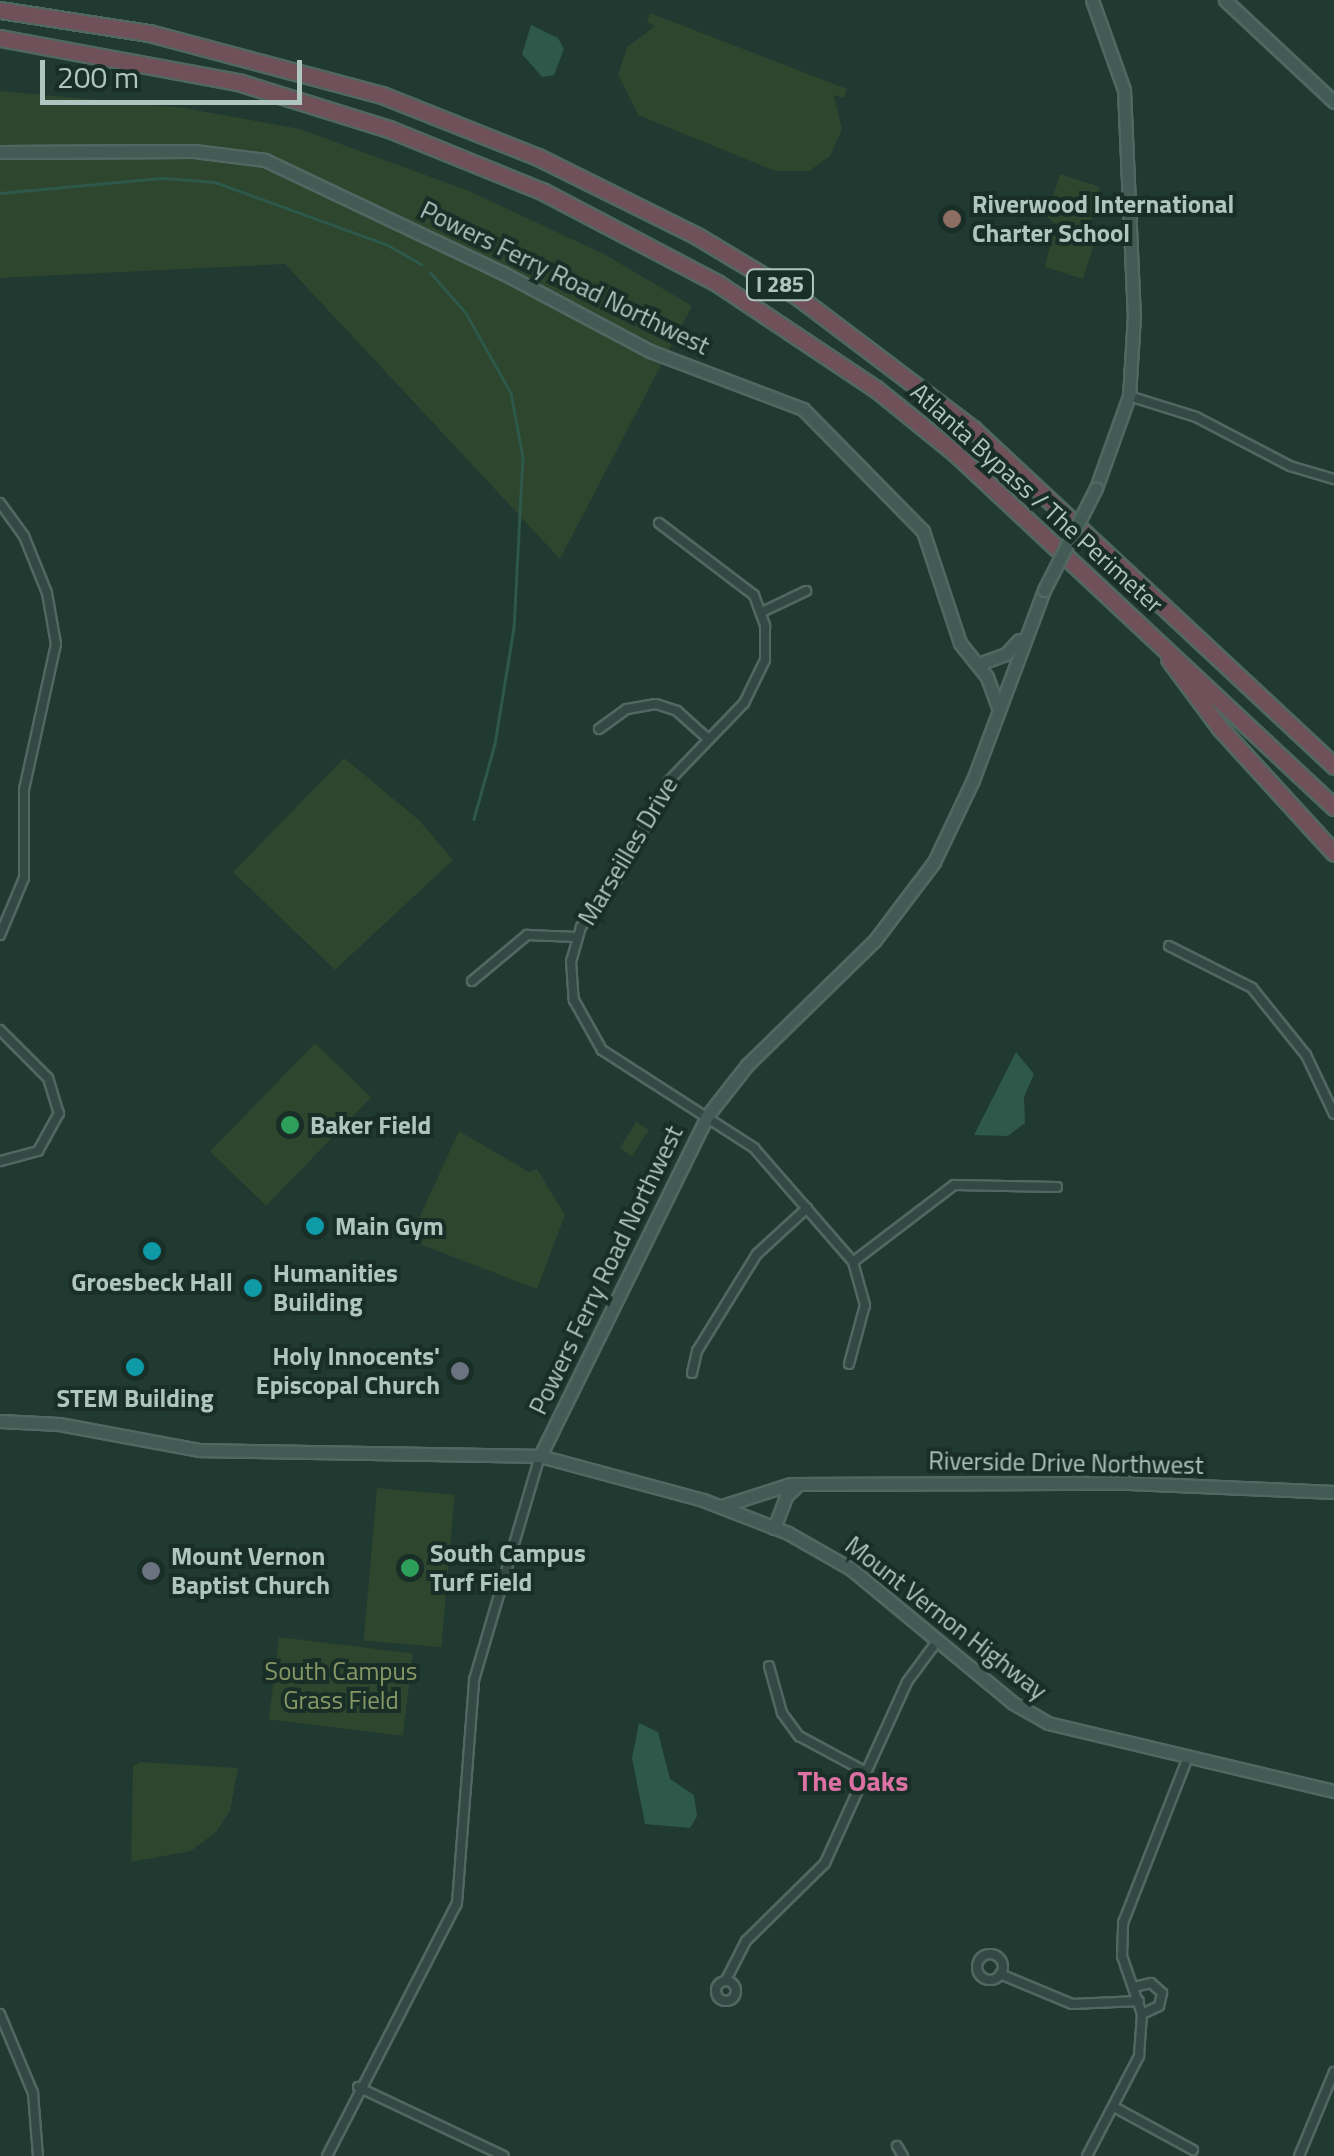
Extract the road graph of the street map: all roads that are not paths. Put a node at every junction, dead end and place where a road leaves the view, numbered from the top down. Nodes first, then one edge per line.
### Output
1 (1092, 0) edge
2 (1225, 0) edge
3 (0, 10) edge
4 (0, 38) edge
5 (1334, 102) edge
6 (0, 152) edge
7 (1129, 396) junction
8 (1334, 479) edge
9 (0, 502) edge
10 (659, 523) dead end
11 (806, 591) dead end
12 (762, 612) junction
13 (1029, 623) junction
14 (1156, 639) junction
15 (967, 652) junction
16 (984, 662) junction
17 (1010, 674) junction
18 (998, 708) junction
19 (599, 729) dead end
20 (707, 738) junction
21 (1334, 766) edge
22 (1334, 807) edge
23 (1334, 854) edge
24 (0, 935) edge
25 (576, 938) junction
26 (1169, 946) dead end
27 (472, 981) dead end
28 (0, 1030) edge
29 (1334, 1114) edge
30 (707, 1116) junction
31 (0, 1161) edge
32 (1056, 1187) dead end
33 (807, 1208) junction
34 (853, 1262) junction
35 (849, 1364) dead end
36 (692, 1374) dead end
37 (0, 1420) edge
38 (540, 1456) junction
39 (798, 1485) junction
40 (1334, 1492) edge
41 (722, 1506) junction
42 (774, 1528) junction
43 (938, 1640) junction
44 (768, 1666) dead end
45 (1189, 1755) junction
46 (866, 1772) junction
47 (1334, 1790) edge
48 (1000, 1974) dead end
49 (726, 1980) dead end
50 (1134, 1987) junction
51 (1139, 2001) junction
52 (0, 2014) edge
53 (1142, 2014) junction
54 (1334, 2072) edge
55 (358, 2087) junction
56 (1114, 2107) junction
57 (897, 2146) dead end
58 (1193, 2150) dead end
59 (38, 2156) edge
60 (328, 2156) edge
61 (504, 2156) edge
62 (903, 2156) edge
63 (1087, 2156) edge
64 (1299, 2156) edge

1 - 7 street, Powers Ferry Road Northwest
2 - 5 street
3 - 21 highway, Atlanta Bypass / The Perimeter / I 285
4 - 14 highway, Atlanta Bypass / The Perimeter / I 285
6 - 15 street, Powers Ferry Road Northwest
7 - 8 street
7 - 13 street, Powers Ferry Road Northwest, bridge
9 - 24 street
10 - 12 street
11 - 12 street
12 - 20 street, Marseilles Drive
13 - 16 street
13 - 17 street, Powers Ferry Road Northwest
14 - 22 highway, Atlanta Bypass / The Perimeter / I 285
14 - 23 highway
15 - 16 street
15 - 18 street, Powers Ferry Road Northwest
16 - 17 street
17 - 18 street, Powers Ferry Road Northwest
18 - 30 street, Powers Ferry Road Northwest
19 - 20 street
20 - 25 street, Marseilles Drive
25 - 27 street
25 - 30 street, Marseilles Drive
26 - 29 street
28 - 31 street
30 - 33 street, Marseilles Drive
30 - 38 street, Powers Ferry Road Northwest
32 - 34 street
33 - 34 street, Marseilles Drive
33 - 36 street
34 - 35 street
37 - 38 street, Mount Vernon Highway
38 - 41 street, Mount Vernon Highway
38 - 55 street
39 - 40 street, Riverside Drive Northwest
39 - 41 street, Riverside Drive Northwest
39 - 42 street
41 - 42 street, Mount Vernon Highway
42 - 43 street, Mount Vernon Highway
43 - 45 street, Mount Vernon Highway
43 - 46 street
44 - 46 street
45 - 47 street, Mount Vernon Highway
45 - 50 street
46 - 49 street
48 - 51 street
50 - 51 street
50 - 53 street
51 - 53 street
52 - 59 street
53 - 56 street
54 - 64 street
55 - 60 street
55 - 61 street
56 - 58 street
56 - 63 street
57 - 62 street

